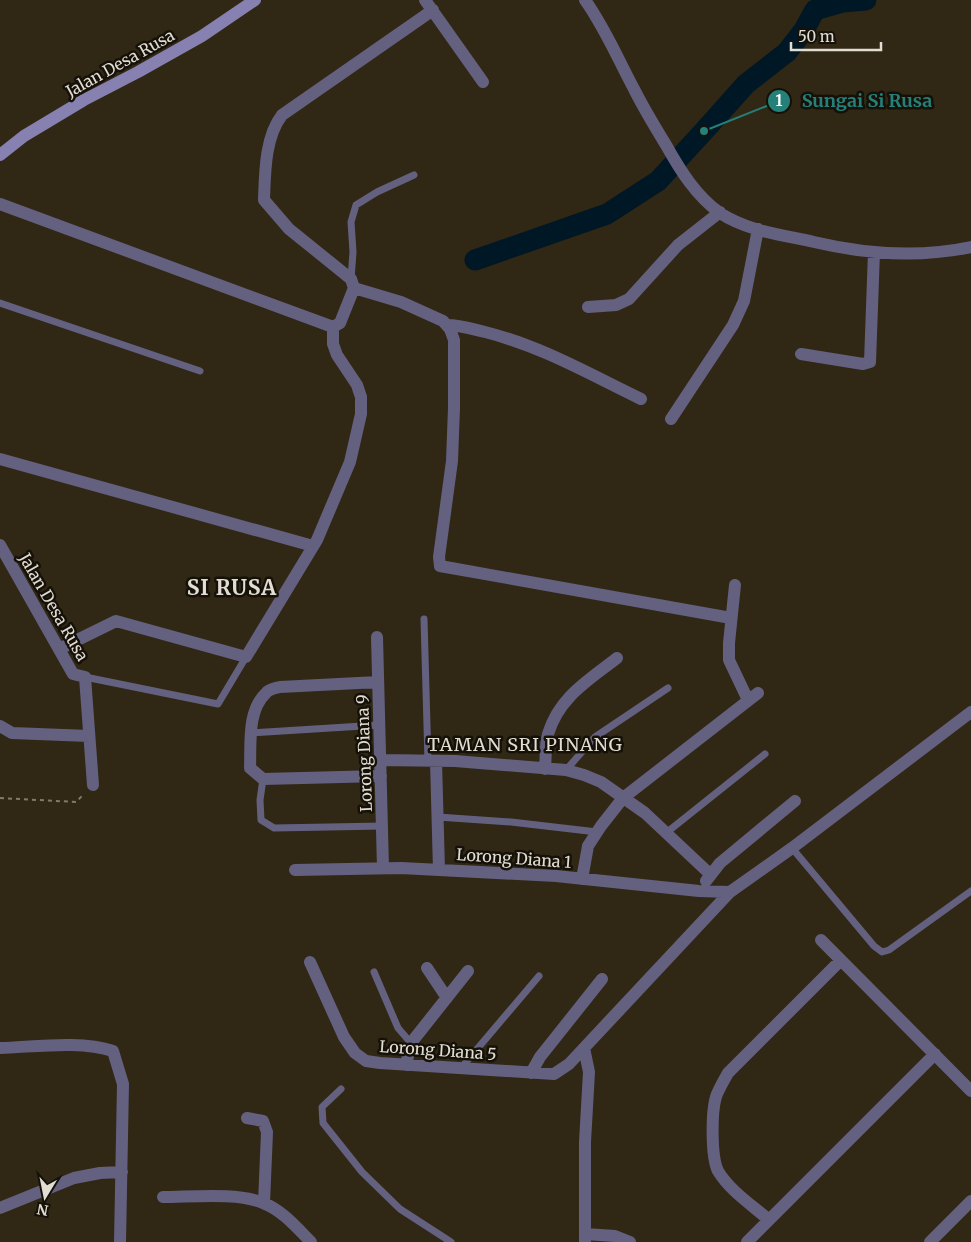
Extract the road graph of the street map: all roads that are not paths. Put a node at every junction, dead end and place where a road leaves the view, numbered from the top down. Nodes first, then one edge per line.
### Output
1 (255, 0) edge
2 (590, 2) edge
3 (429, 5) edge
4 (483, 82) dead end
5 (0, 155) edge
6 (414, 176) dead end
7 (0, 204) edge
8 (720, 212) junction
9 (758, 229) junction
10 (971, 246) edge
11 (874, 252) junction
12 (352, 283) junction
13 (0, 303) edge
14 (588, 307) dead end
15 (446, 325) junction
16 (332, 327) junction
17 (801, 354) dead end
18 (200, 371) dead end
19 (641, 399) dead end
20 (671, 419) dead end
21 (0, 459) edge
22 (0, 545) edge
23 (313, 546) junction
24 (735, 585) dead end
25 (731, 618) junction
26 (424, 619) dead end
27 (377, 637) dead end
28 (59, 649) junction
29 (246, 657) junction
30 (617, 658) dead end
31 (85, 677) junction
32 (378, 682) junction
33 (668, 688) dead end
34 (971, 712) edge
35 (380, 725) junction
36 (0, 726) edge
37 (251, 733) junction
38 (89, 736) junction
39 (765, 754) dead end
40 (380, 760) junction
41 (432, 761) junction
42 (545, 769) junction
43 (566, 770) junction
44 (381, 776) junction
45 (263, 779) junction
46 (93, 785) road end
47 (623, 798) junction
48 (795, 801) dead end
49 (438, 817) junction
50 (383, 826) junction
51 (597, 832) junction
52 (666, 833) junction
53 (792, 848) junction
54 (383, 868) junction
55 (294, 870) dead end
56 (439, 870) junction
57 (711, 875) junction
58 (582, 879) junction
59 (699, 891) junction
60 (971, 891) edge
61 (730, 892) junction
62 (821, 940) dead end
63 (841, 960) junction
64 (310, 962) dead end
65 (427, 968) dead end
66 (468, 971) dead end
67 (374, 972) dead end
68 (539, 976) dead end
69 (602, 980) dead end
70 (447, 998) junction
71 (411, 1043) junction
72 (0, 1048) edge
73 (584, 1048) junction
74 (935, 1054) junction
75 (406, 1065) junction
76 (461, 1068) junction
77 (531, 1073) junction
78 (340, 1089) dead end
79 (971, 1091) edge
80 (246, 1118) dead end
81 (122, 1172) junction
82 (163, 1198) dead end
83 (971, 1201) edge
84 (264, 1203) junction
85 (0, 1208) edge
86 (769, 1220) junction
87 (585, 1238) edge
88 (120, 1242) edge
89 (311, 1242) edge
90 (452, 1242) edge
91 (630, 1242) edge
92 (746, 1242) edge
93 (930, 1242) edge

1 - 5 street, Jalan Desa Rusa
2 - 8 street
3 - 4 street
3 - 12 street
6 - 12 lane
7 - 16 street
8 - 9 street
8 - 14 street
9 - 11 street
9 - 20 street
10 - 11 street
11 - 17 street
12 - 15 street
12 - 16 street
13 - 18 lane
15 - 19 street
15 - 25 street
16 - 23 street
21 - 23 street
22 - 28 street, Jalan Desa Rusa
23 - 29 street
24 - 25 street
25 - 47 street
26 - 41 lane
27 - 32 street, Lorong Diana 9
28 - 29 street
28 - 31 street, Jalan Desa Rusa
29 - 31 lane
30 - 42 street
31 - 38 street
32 - 35 street, Lorong Diana 9
32 - 37 street
33 - 43 lane
34 - 53 street, Lorong Diana 5
35 - 37 lane
35 - 40 street, Lorong Diana 9
36 - 38 street
37 - 45 street
38 - 46 street
39 - 52 lane
40 - 41 street
40 - 44 street, Lorong Diana 9
41 - 42 street
41 - 49 street
42 - 43 street
43 - 47 street
44 - 45 street
44 - 50 street, Lorong Diana 9
45 - 50 lane
47 - 51 street
47 - 52 street
48 - 57 street
49 - 51 lane
49 - 56 street
50 - 54 street, Lorong Diana 9
51 - 58 street
52 - 57 street
53 - 60 lane
53 - 61 street, Lorong Diana 5
54 - 55 street, Lorong Diana 1
54 - 56 street, Lorong Diana 1
56 - 58 street, Lorong Diana 1
57 - 59 street
58 - 59 street, Lorong Diana 1
59 - 61 street, Lorong Diana 1
61 - 73 street, Lorong Diana 5
62 - 63 street
63 - 74 street
63 - 86 street
64 - 75 street, Lorong Diana 5
65 - 70 street
66 - 70 street
67 - 71 lane
68 - 76 lane
69 - 77 street
70 - 71 street
71 - 75 street
72 - 81 street
73 - 77 street, Lorong Diana 5
73 - 87 street
74 - 79 street
74 - 86 street
75 - 76 street, Lorong Diana 5
76 - 77 street, Lorong Diana 5
78 - 90 lane
80 - 84 street
81 - 85 street
81 - 88 street
82 - 84 street
83 - 93 street
84 - 89 street
86 - 92 street
87 - 91 street

